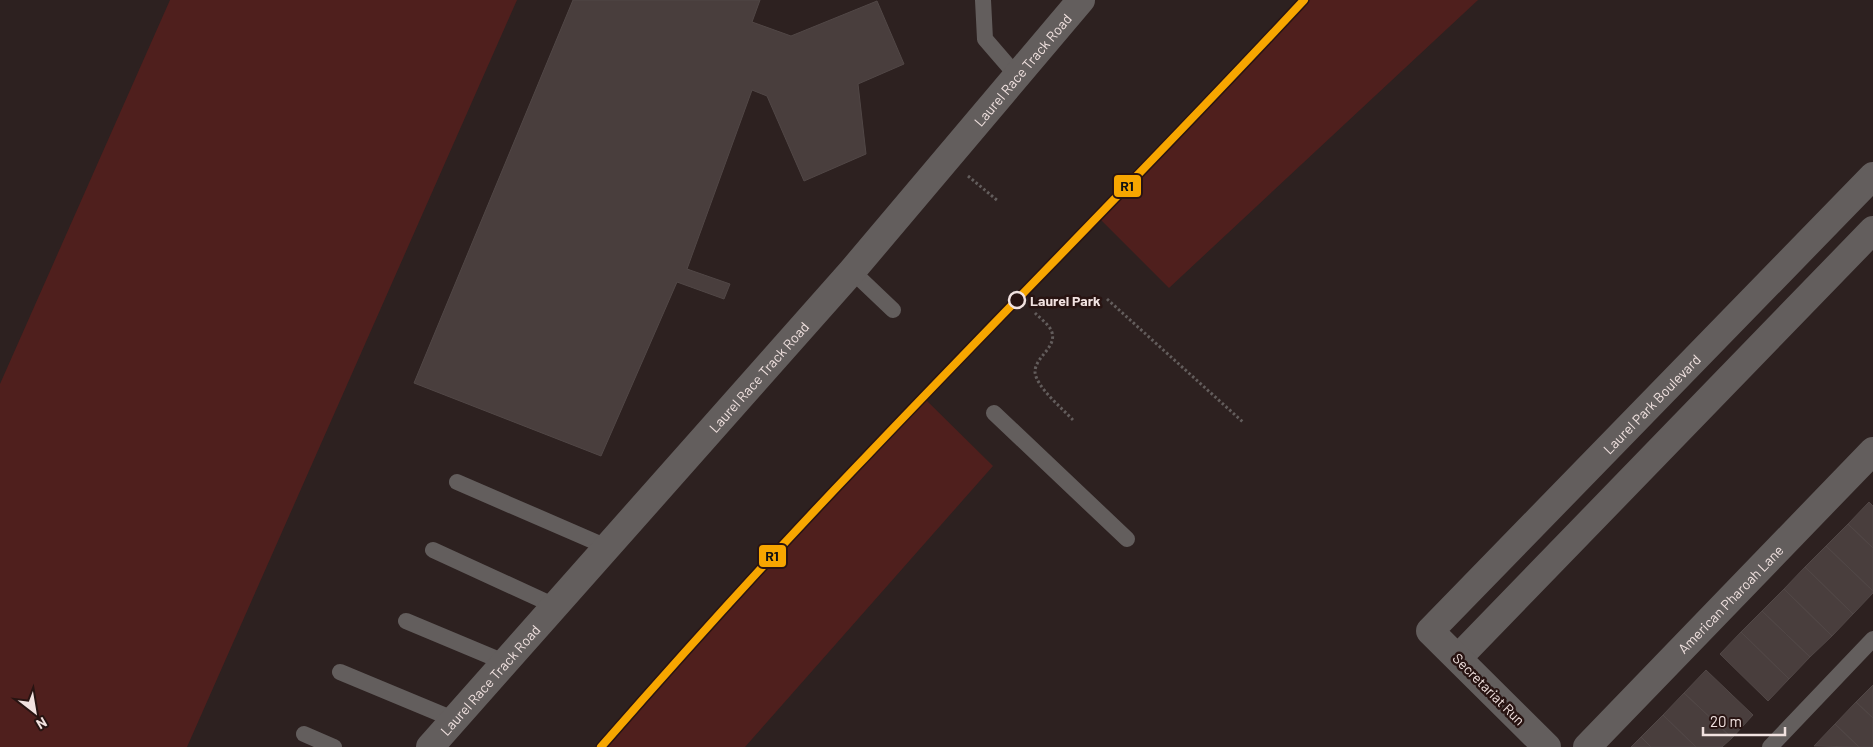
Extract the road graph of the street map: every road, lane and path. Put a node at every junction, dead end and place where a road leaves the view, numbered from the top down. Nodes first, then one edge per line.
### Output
1 (983, 0) edge
2 (1080, 0) edge
3 (1017, 76) junction
4 (947, 158) junction
5 (1873, 176) edge
6 (998, 202) dead end
7 (1873, 230) edge
8 (852, 271) junction
9 (1107, 299) dead end
10 (893, 310) dead end
11 (1035, 312) dead end
12 (994, 413) dead end
13 (1074, 420) dead end
14 (1244, 423) dead end
15 (1873, 451) edge
16 (457, 482) dead end
17 (1127, 539) dead end
18 (607, 547) junction
19 (433, 550) dead end
20 (555, 606) junction
21 (406, 621) dead end
22 (1430, 631) joint
23 (1873, 639) edge
24 (1458, 658) junction
25 (504, 662) junction
26 (340, 672) dead end
27 (453, 719) junction
28 (304, 734) dead end
29 (334, 747) edge
30 (430, 747) edge
31 (1547, 747) edge
32 (1587, 747) edge
33 (1770, 747) edge

1 - 3 lane
2 - 3 street, Laurel Race Track Road
3 - 4 street, Laurel Race Track Road
4 - 6 path
4 - 8 street, Laurel Race Track Road
5 - 22 street, Laurel Park Boulevard
7 - 24 street
8 - 10 lane
8 - 18 street, Laurel Race Track Road
9 - 14 path
11 - 13 path
12 - 17 lane
15 - 32 street, American Pharoah Lane
16 - 18 lane
18 - 20 street, Laurel Race Track Road
19 - 20 lane
20 - 25 street, Laurel Race Track Road
21 - 25 lane
22 - 24 street, Secretariat Run
23 - 33 lane
24 - 31 street, Secretariat Run
25 - 27 street, Laurel Race Track Road
26 - 27 lane
27 - 30 street, Laurel Race Track Road
28 - 29 lane

